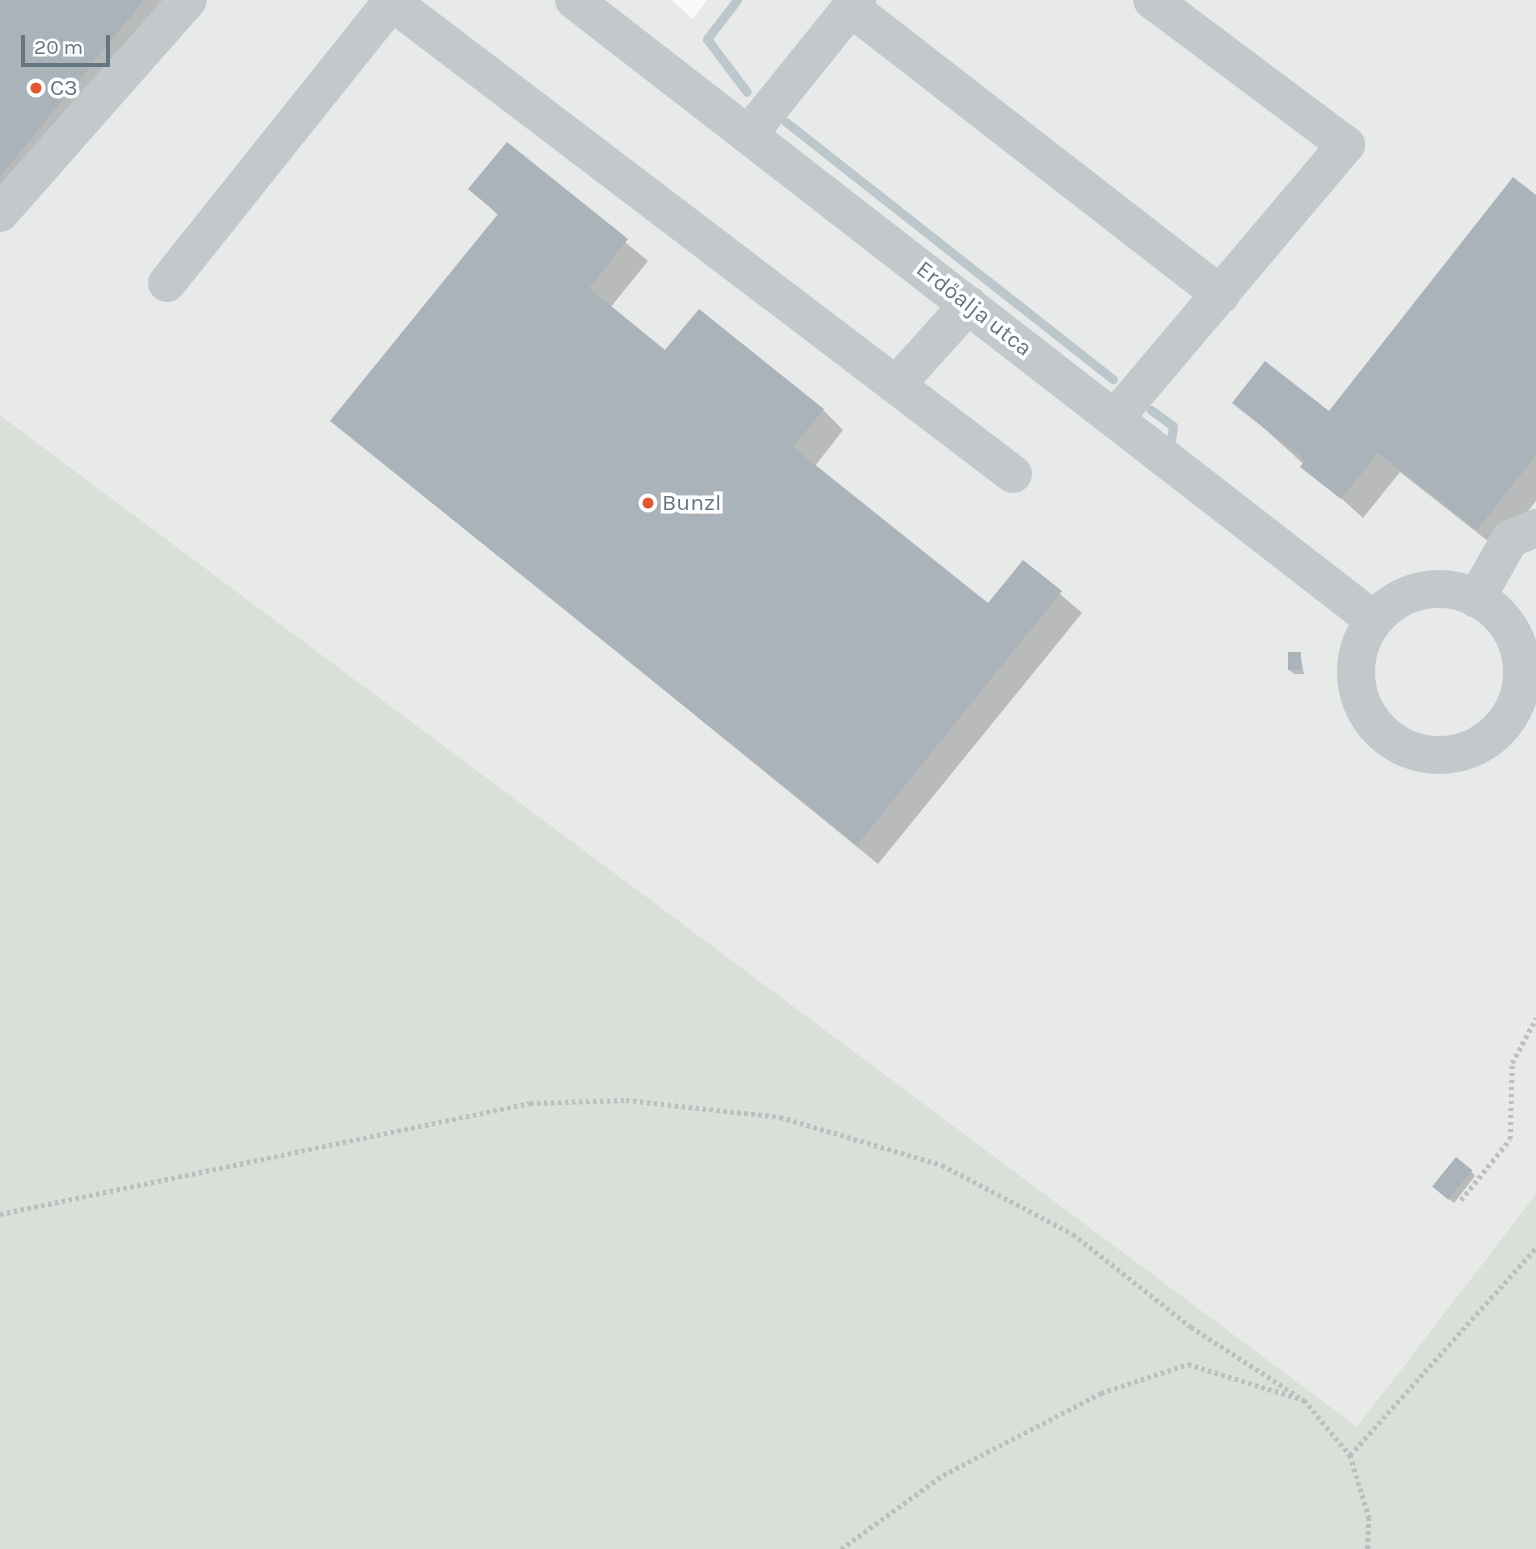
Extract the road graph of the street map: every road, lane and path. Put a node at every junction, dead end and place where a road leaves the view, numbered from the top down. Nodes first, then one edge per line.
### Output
1 (188, 0) edge
2 (574, 0) edge
3 (1152, 0) edge
4 (393, 1) edge
5 (854, 4) edge
6 (748, 135) junction
7 (0, 213) edge
8 (167, 283) dead end
9 (1222, 295) junction
10 (968, 305) junction
11 (896, 385) junction
12 (1115, 418) junction
13 (1013, 474) dead end
14 (1536, 528) edge
15 (1476, 599) junction
16 (1374, 620) junction
17 (1528, 696) edge
18 (1536, 1018) edge
19 (1461, 1200) dead end
20 (0, 1214) edge
21 (1536, 1248) edge
22 (1304, 1400) junction
23 (1350, 1455) junction
24 (841, 1549) edge
25 (1368, 1549) edge

1 - 7 street
2 - 6 street, Erdőalja utca
3 - 9 street
4 - 8 street
4 - 11 street
5 - 6 street
5 - 9 street
6 - 10 street, Erdőalja utca
9 - 12 street
10 - 11 street
10 - 12 street, Erdőalja utca
11 - 13 street
12 - 16 street, Erdőalja utca
14 - 15 street
15 - 16 street
15 - 17 street
16 - 17 street
18 - 19 path
20 - 22 path
21 - 23 path
22 - 23 path
22 - 24 path
23 - 25 path

